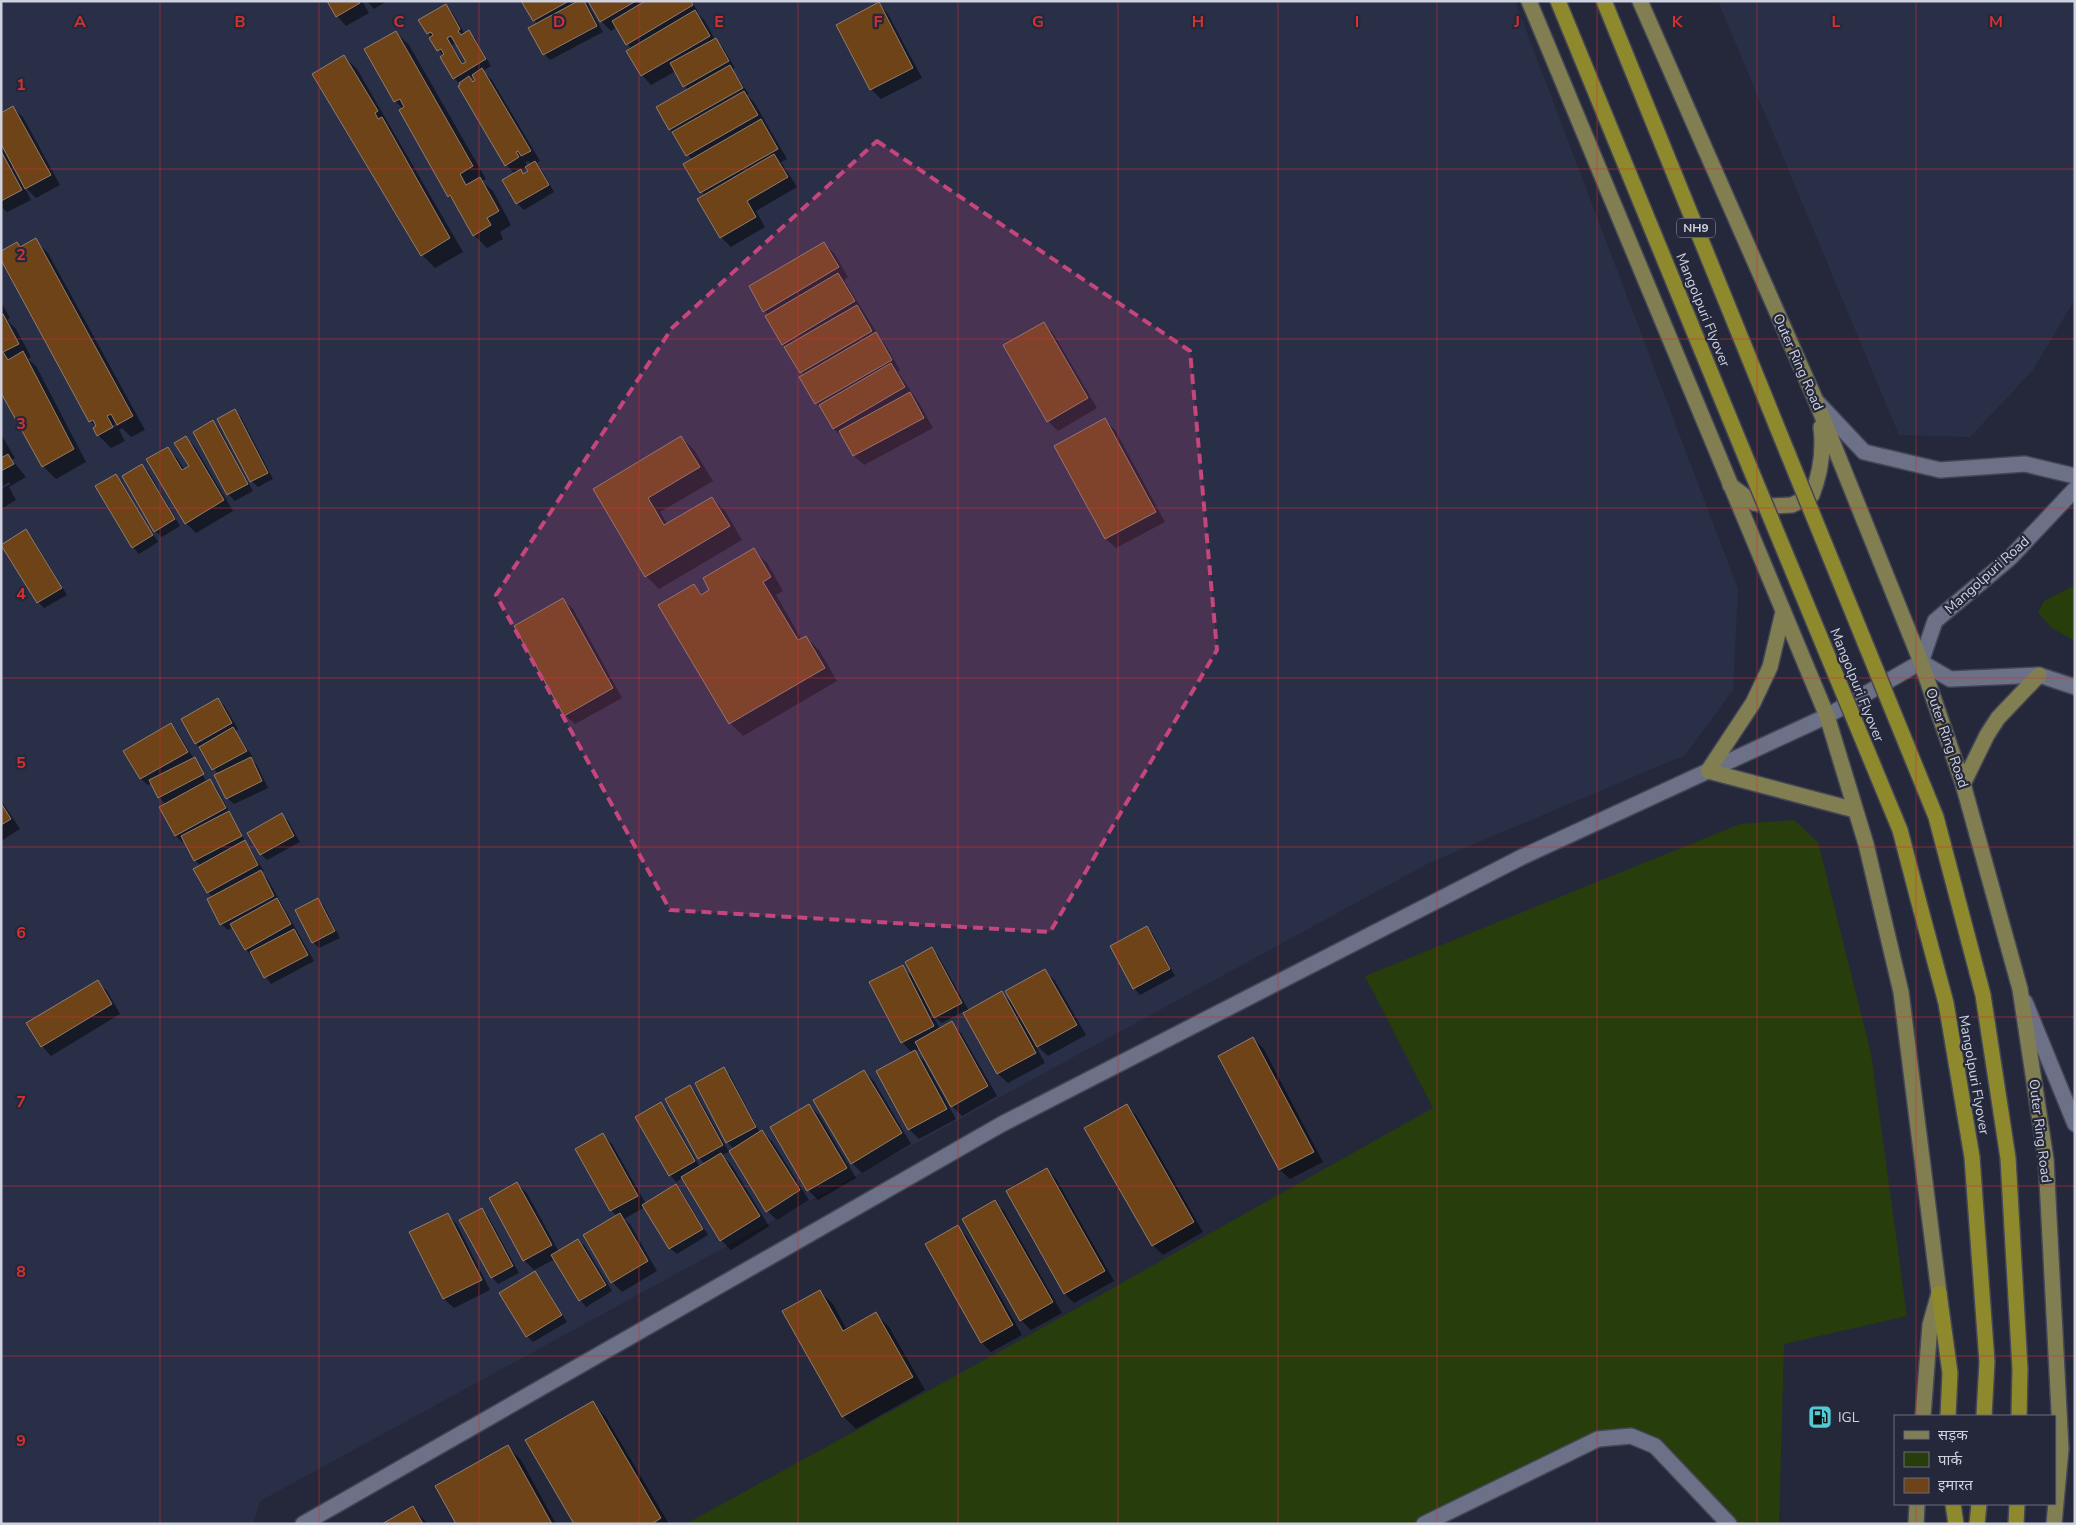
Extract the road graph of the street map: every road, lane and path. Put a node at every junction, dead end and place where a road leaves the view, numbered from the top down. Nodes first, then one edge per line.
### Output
1 (1528, 1) edge
2 (1558, 1) edge
3 (1604, 1) edge
4 (1640, 1) edge
5 (1816, 401) junction
6 (2075, 476) edge
7 (1730, 485) junction
8 (2075, 489) edge
9 (1783, 612) junction
10 (1921, 662) junction
11 (2039, 675) junction
12 (2075, 687) edge
13 (1827, 716) junction
14 (1708, 771) junction
15 (1963, 784) junction
16 (1855, 810) junction
17 (2020, 990) junction
18 (2075, 1124) edge
19 (1940, 1293) junction
20 (1923, 1415) edge
21 (1948, 1415) edge
22 (1984, 1415) edge
23 (2019, 1415) edge
24 (2056, 1503) edge
25 (1917, 1505) edge
26 (1953, 1505) edge
27 (1979, 1505) edge
28 (2017, 1505) edge
29 (2056, 1505) edge
30 (303, 1524) edge
31 (1424, 1524) edge
32 (1729, 1524) edge
33 (1916, 1524) edge
34 (1956, 1524) edge
35 (1977, 1524) edge
36 (2016, 1524) edge
37 (2054, 1524) edge

1 - 7 main road
2 - 22 highway, Mangolpuri Flyover, bridge
3 - 23 highway, Mangolpuri Flyover / NH9, bridge
4 - 5 main road, Outer Ring Road
5 - 6 street
5 - 7 main road
5 - 10 main road, Outer Ring Road
7 - 9 main road
8 - 10 street, Mangolpuri Road
9 - 13 main road
9 - 14 main road
10 - 11 street
10 - 13 street
10 - 15 main road, Outer Ring Road
11 - 12 street
11 - 15 main road
13 - 14 street
13 - 16 main road
14 - 16 main road
14 - 30 street
15 - 17 main road, Outer Ring Road
16 - 19 main road
17 - 18 street
17 - 24 main road, Outer Ring Road
19 - 20 main road
19 - 21 highway
25 - 33 main road
26 - 34 highway
27 - 35 highway
28 - 36 highway
29 - 37 main road, Outer Ring Road
31 - 32 street

